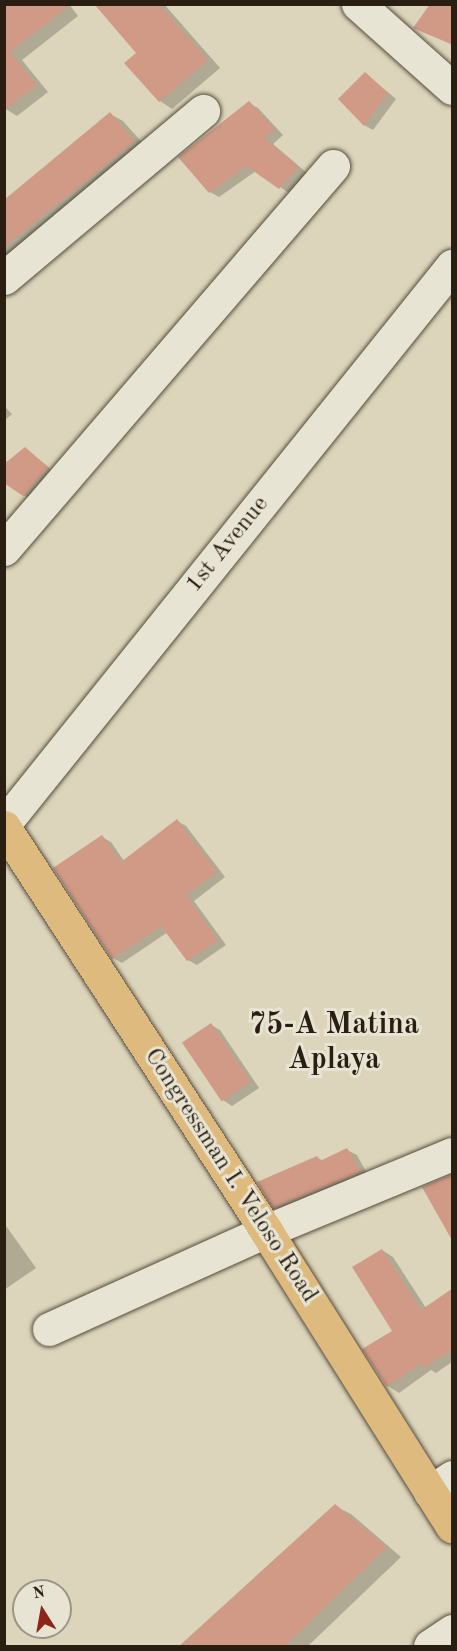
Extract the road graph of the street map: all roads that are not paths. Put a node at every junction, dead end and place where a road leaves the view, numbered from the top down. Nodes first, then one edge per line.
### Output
1 (358, 4) edge
2 (453, 88) edge
3 (203, 111) dead end
4 (333, 166) dead end
5 (453, 266) edge
6 (4, 278) edge
7 (4, 549) edge
8 (4, 825) edge
9 (453, 1154) edge
10 (266, 1231) junction
11 (49, 1329) dead end
12 (441, 1484) edge
13 (453, 1526) edge
14 (453, 1631) edge
15 (430, 1647) edge

1 - 2 street
3 - 6 street
4 - 7 street
5 - 8 street, 1st Avenue
8 - 10 main road, Congressman I. Veloso Road
9 - 10 street
10 - 11 street
10 - 12 main road, Congressman I. Veloso Road
12 - 13 main road, Congressman I. Veloso Road
14 - 15 street

